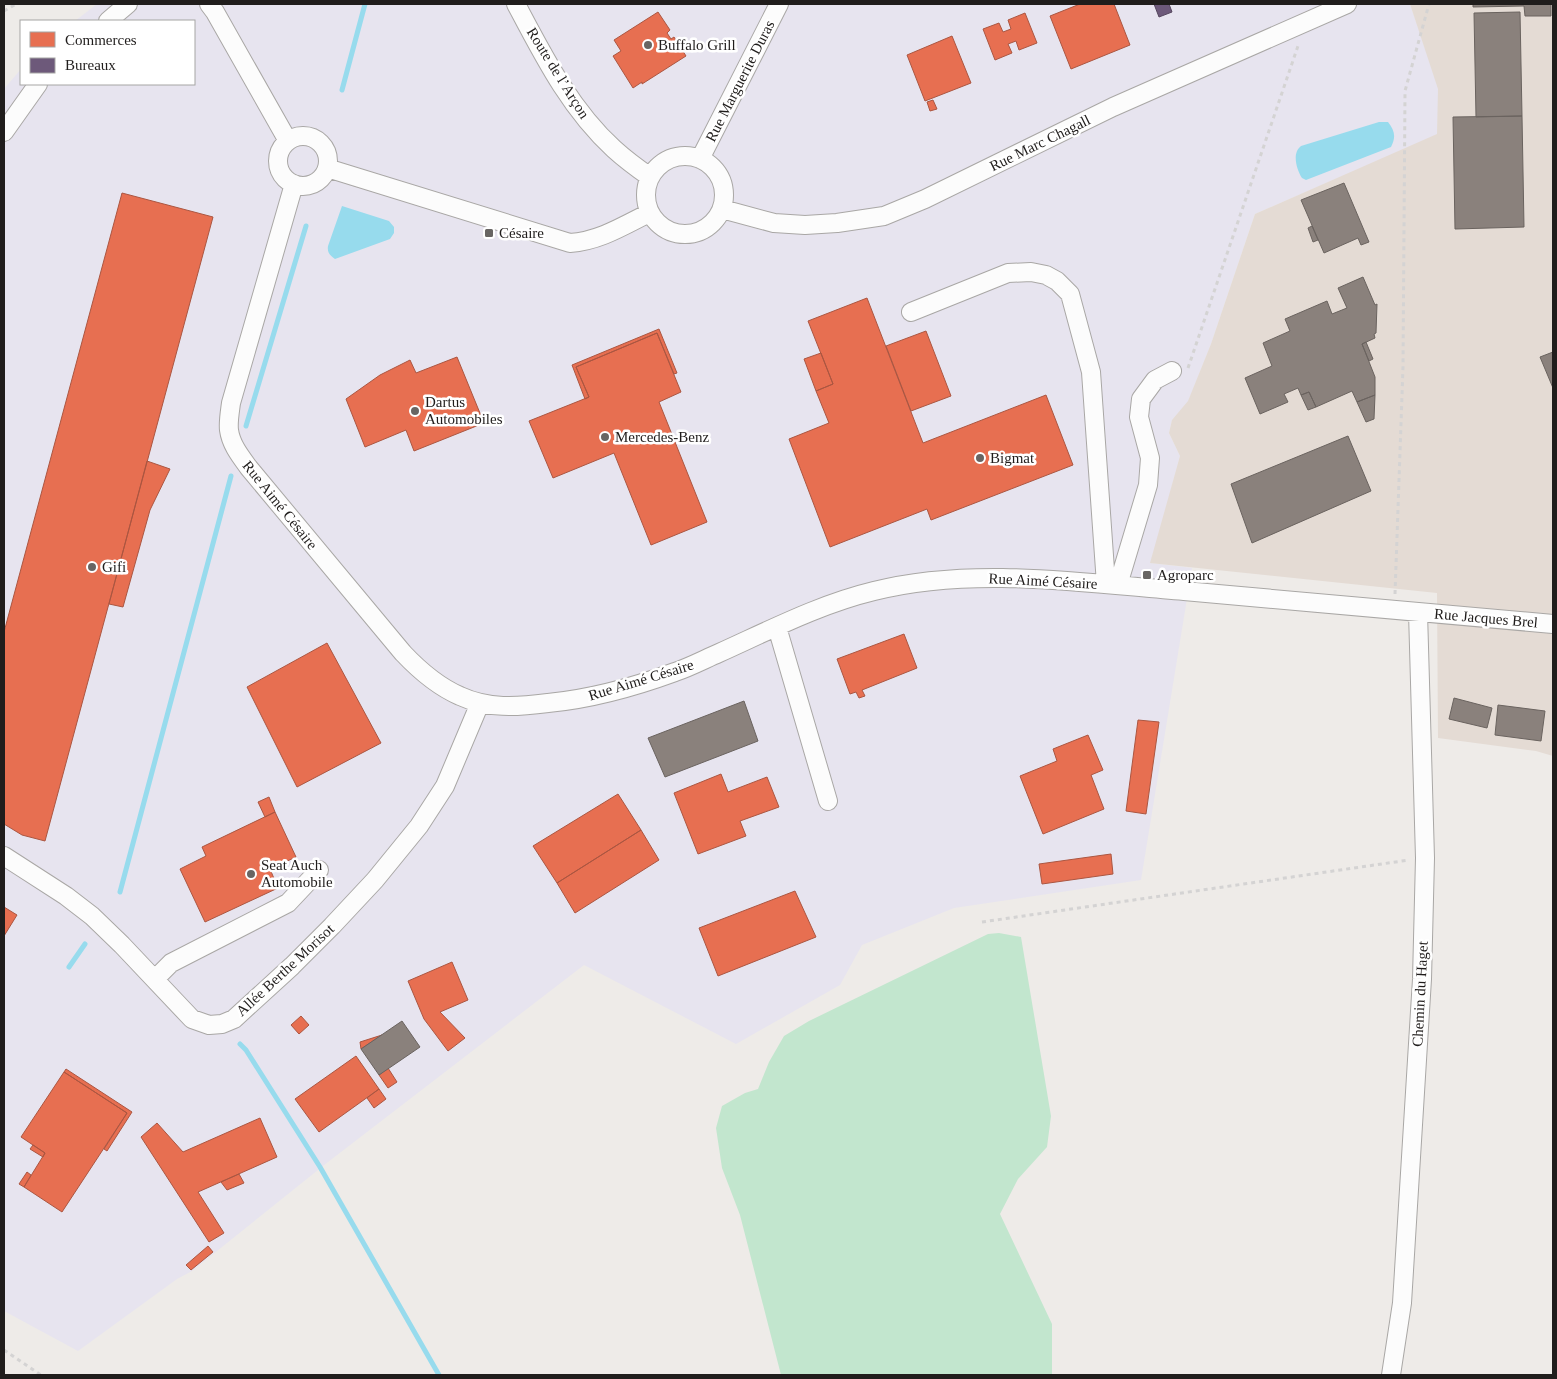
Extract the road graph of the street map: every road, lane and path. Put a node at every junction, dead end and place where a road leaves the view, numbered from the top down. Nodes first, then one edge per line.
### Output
1 (16, 4) edge
2 (128, 4) edge
3 (209, 4) edge
4 (516, 4) edge
5 (779, 4) edge
6 (1347, 4) edge
7 (1429, 4) edge
8 (4, 11) edge
9 (109, 20) edge
10 (1307, 22) junction
11 (37, 85) edge
12 (4, 132) edge
13 (288, 141) junction
14 (700, 159) junction
15 (327, 168) junction
16 (650, 177) junction
17 (294, 184) junction
18 (722, 209) junction
19 (649, 213) junction
20 (911, 312) dead end
21 (1180, 370) joint
22 (1112, 585) junction
23 (1394, 610) junction
24 (1418, 612) junction
25 (1553, 624) edge
26 (777, 627) junction
27 (480, 703) junction
28 (828, 801) dead end
29 (4, 856) edge
30 (1424, 858) junction
31 (320, 870) dead end
32 (982, 922) dead end
33 (155, 979) junction
34 (4, 1350) edge
35 (41, 1375) edge
36 (1390, 1375) edge

1 - 8 path
2 - 9 street
3 - 13 street
4 - 16 street, Route de l’Arçon
5 - 14 street, Rue Marguerite Duras
6 - 10 street, Rue Marc Chagall
7 - 23 path
10 - 18 street, Rue Marc Chagall
10 - 21 path
11 - 12 street
13 - 15 street
13 - 17 street
14 - 16 street
14 - 18 street
15 - 17 street
15 - 19 street
16 - 19 street
17 - 27 street, Rue Aimé Césaire
18 - 19 street
20 - 22 street
21 - 22 street
22 - 23 street, Rue Aimé Césaire
22 - 26 street, Rue Aimé Césaire
23 - 24 street, Rue Aimé Césaire
24 - 25 street, Rue Jacques Brel
24 - 30 street, Chemin du Haget
26 - 27 street, Rue Aimé Césaire
26 - 28 street
27 - 33 street, Allée Berthe Morisot
29 - 33 street, Allée Berthe Morisot
30 - 32 path
30 - 36 street, Chemin du Haget
31 - 33 street
34 - 35 path

